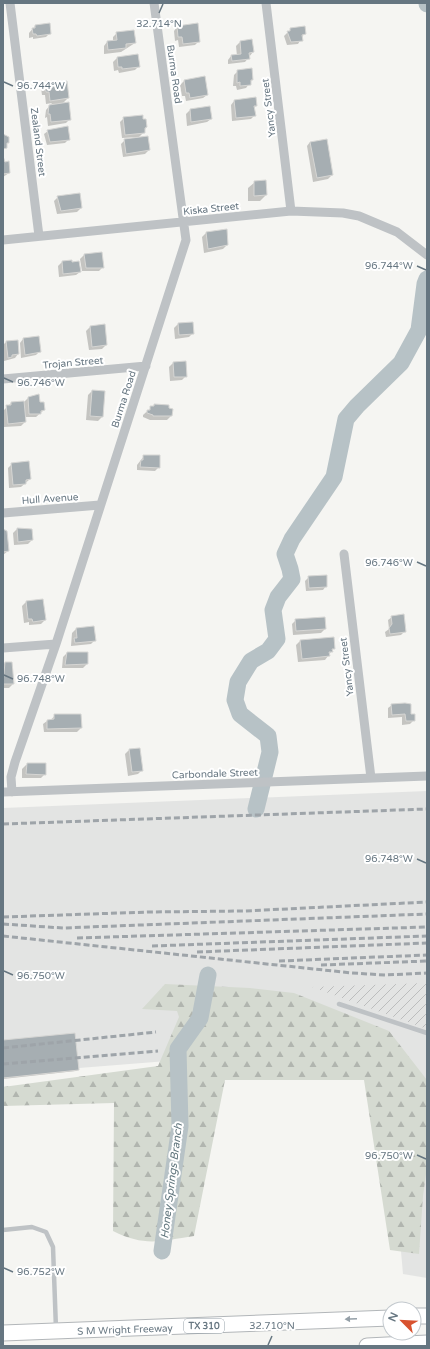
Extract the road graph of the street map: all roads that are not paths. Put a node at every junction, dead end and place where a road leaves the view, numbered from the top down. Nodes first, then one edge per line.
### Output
1 (10, 3) edge
2 (154, 3) edge
3 (266, 3) edge
4 (291, 211) junction
5 (184, 222) junction
6 (39, 236) junction
7 (3, 240) edge
8 (427, 255) edge
9 (146, 366) junction
10 (3, 379) edge
11 (100, 505) junction
12 (3, 513) edge
13 (344, 554) dead end
14 (56, 644) junction
15 (3, 648) edge
16 (427, 776) edge
17 (371, 778) junction
18 (8, 792) edge
19 (339, 1004) dead end
20 (427, 1033) edge
21 (3, 1230) edge
22 (382, 1318) edge
23 (56, 1332) junction
24 (3, 1333) edge
25 (427, 1343) edge
26 (367, 1346) edge

1 - 6 street, Zealand Street
2 - 5 street, Burma Road
3 - 4 street, Yancy Street
4 - 5 street, Kiska Street
4 - 8 street, Kiska Street
5 - 6 street, Kiska Street
5 - 9 street, Burma Road
6 - 7 street, Kiska Street
9 - 10 street, Trojan Street
9 - 11 street, Burma Road
11 - 12 street, Hull Avenue
11 - 14 street, Burma Road
13 - 17 street, Yancy Street
14 - 15 street
14 - 18 street, Burma Road
16 - 17 street, Carbondale Street
17 - 18 street, Carbondale Street
19 - 20 lane
21 - 23 lane
22 -> 23 main road, S M Wright Freeway / TX 310
23 - 24 main road, S M Wright Freeway / TX 310
25 - 26 main road

